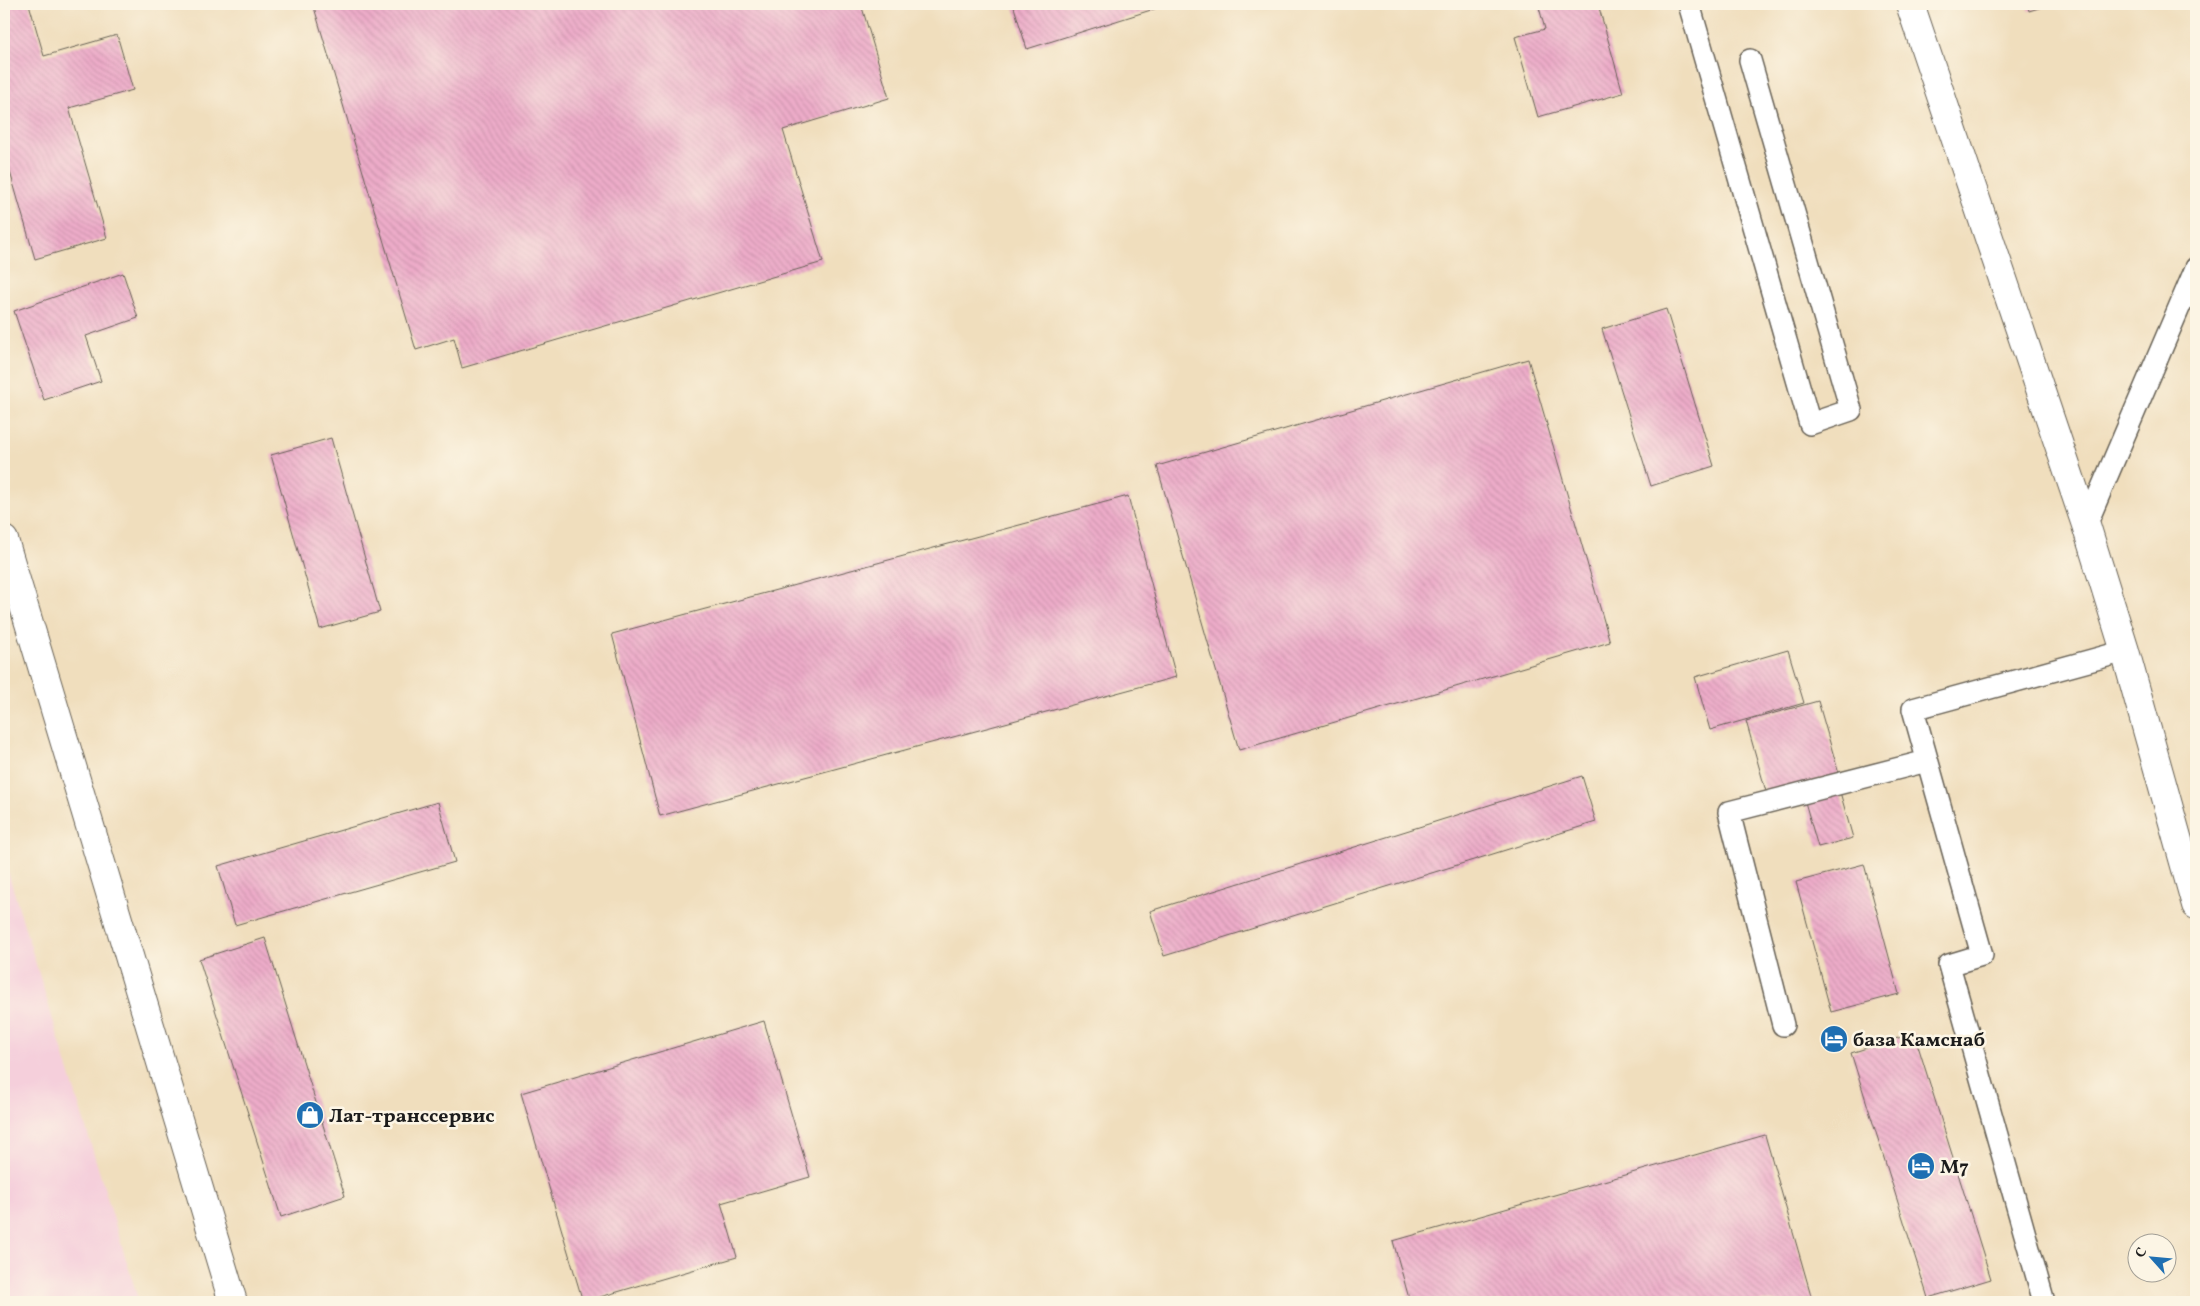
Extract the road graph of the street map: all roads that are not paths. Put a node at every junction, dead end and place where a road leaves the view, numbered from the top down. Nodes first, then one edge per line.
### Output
1 (1689, 4) edge
2 (1910, 4) edge
3 (1750, 60) dead end
4 (2196, 268) edge
5 (2086, 525) junction
6 (4, 540) edge
7 (2124, 651) junction
8 (1927, 761) junction
9 (2196, 905) edge
10 (1783, 1025) dead end
11 (232, 1302) edge
12 (2044, 1302) edge

1 - 3 lane
2 - 5 street
4 - 5 lane
5 - 7 street
6 - 11 street
7 - 8 lane
7 - 9 street
8 - 10 lane
8 - 12 lane

